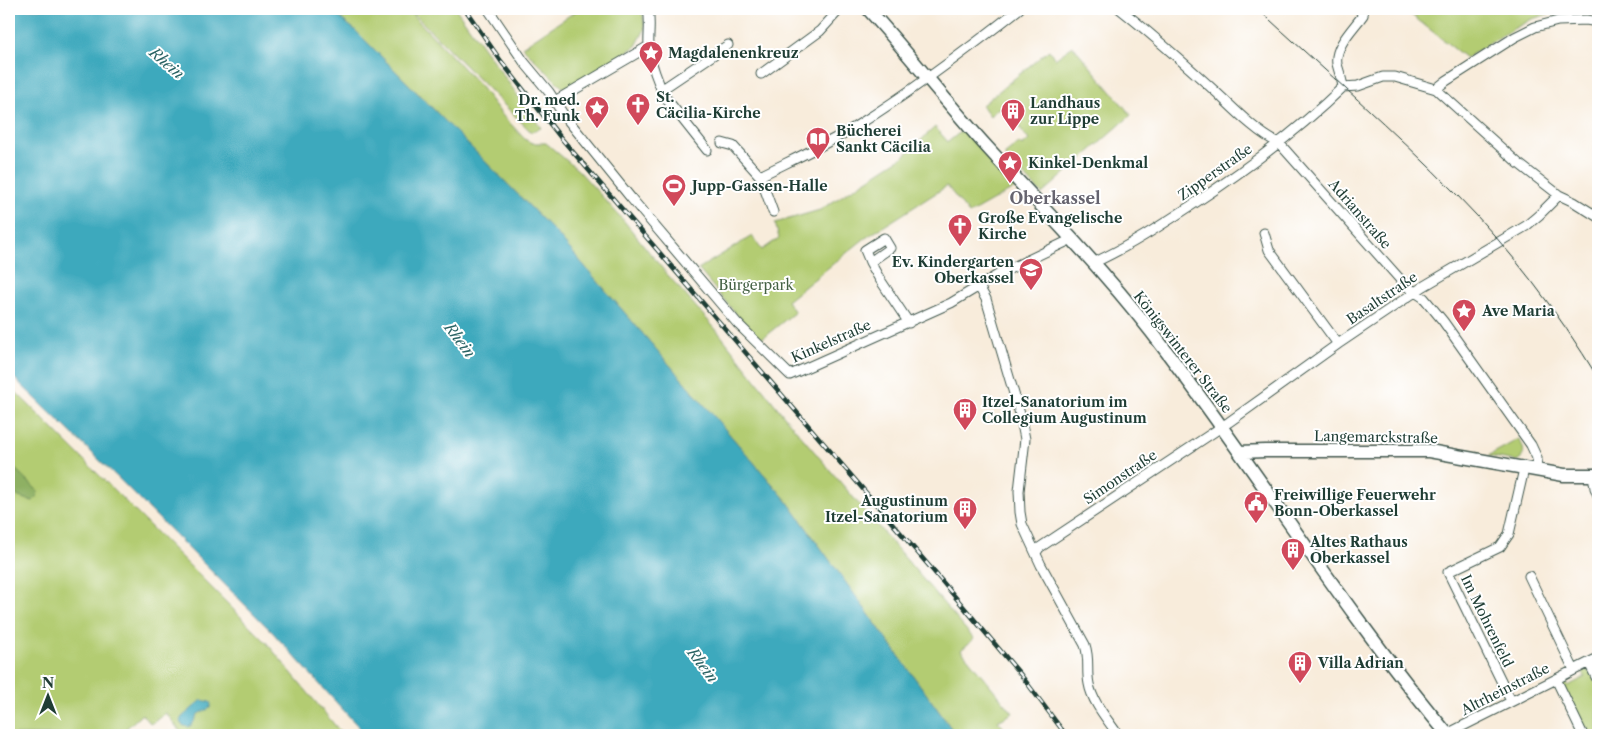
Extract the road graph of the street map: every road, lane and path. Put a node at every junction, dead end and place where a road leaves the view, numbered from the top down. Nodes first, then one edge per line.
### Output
1 (488, 9) edge
2 (648, 9) edge
3 (840, 9) edge
4 (868, 9) edge
5 (1019, 9) edge
6 (1120, 9) edge
7 (1359, 9) edge
8 (1598, 22) edge
9 (728, 45) dead end
10 (649, 46) junction
11 (761, 74) dead end
12 (928, 77) junction
13 (1343, 87) junction
14 (1436, 89) junction
15 (661, 90) junction
16 (556, 101) junction
17 (1279, 142) junction
18 (722, 143) dead end
19 (707, 150) dead end
20 (760, 176) junction
21 (1559, 195) junction
22 (773, 212) dead end
23 (1598, 217) edge
24 (1264, 234) dead end
25 (1072, 239) junction
26 (870, 262) dead end
27 (1093, 263) junction
28 (978, 285) junction
29 (1415, 293) junction
30 (909, 323) junction
31 (1338, 344) junction
32 (1222, 427) junction
33 (1240, 452) junction
34 (1530, 470) junction
35 (1596, 475) edge
36 (1598, 495) edge
37 (1036, 553) junction
38 (1529, 576) dead end
39 (1598, 658) edge
40 (1590, 663) junction
41 (1574, 670) junction
42 (1556, 679) junction
43 (1598, 681) edge
44 (1511, 701) junction
45 (1448, 734) edge
46 (1118, 735) edge
47 (1584, 735) edge

1 - 16 street, Kinkelstraße
2 - 10 street
3 - 11 street
4 - 12 main road, Königswinterer Straße
5 - 12 street
6 - 17 street, Adrianstraße
7 - 13 street
8 - 14 street
9 - 15 street
10 - 15 street
10 - 16 street
12 - 20 street
12 - 25 main road, Königswinterer Straße
13 - 14 street
13 - 17 street, Zipperstraße
14 - 21 street
15 - 19 street
16 - 30 street, Kinkelstraße
17 - 27 street, Zipperstraße
17 - 29 street, Adrianstraße
18 - 20 street
20 - 22 street
21 - 23 street
21 - 29 street, Basaltstraße
24 - 31 street
25 - 27 main road, Königswinterer Straße
25 - 28 street, Kinkelstraße
26 - 30 street
27 - 32 main road, Königswinterer Straße
28 - 30 street, Kinkelstraße
28 - 37 street
29 - 31 street, Basaltstraße
29 - 34 street, Adrianstraße
31 - 32 street, Basaltstraße
32 - 33 main road, Königswinterer Straße
32 - 37 street, Simonstraße
33 - 34 main road, Langemarckstraße
33 - 45 main road, Königswinterer Straße
34 - 35 main road, Langemarckstraße
34 - 44 street, Im Mohrenfeld
35 - 36 street
37 - 46 street
38 - 41 street
39 - 40 street, Altrheinstraße
40 - 41 street, Altrheinstraße
40 - 43 street
41 - 42 street, Altrheinstraße
42 - 44 street, Altrheinstraße
42 - 47 street
44 - 45 street, Altrheinstraße

